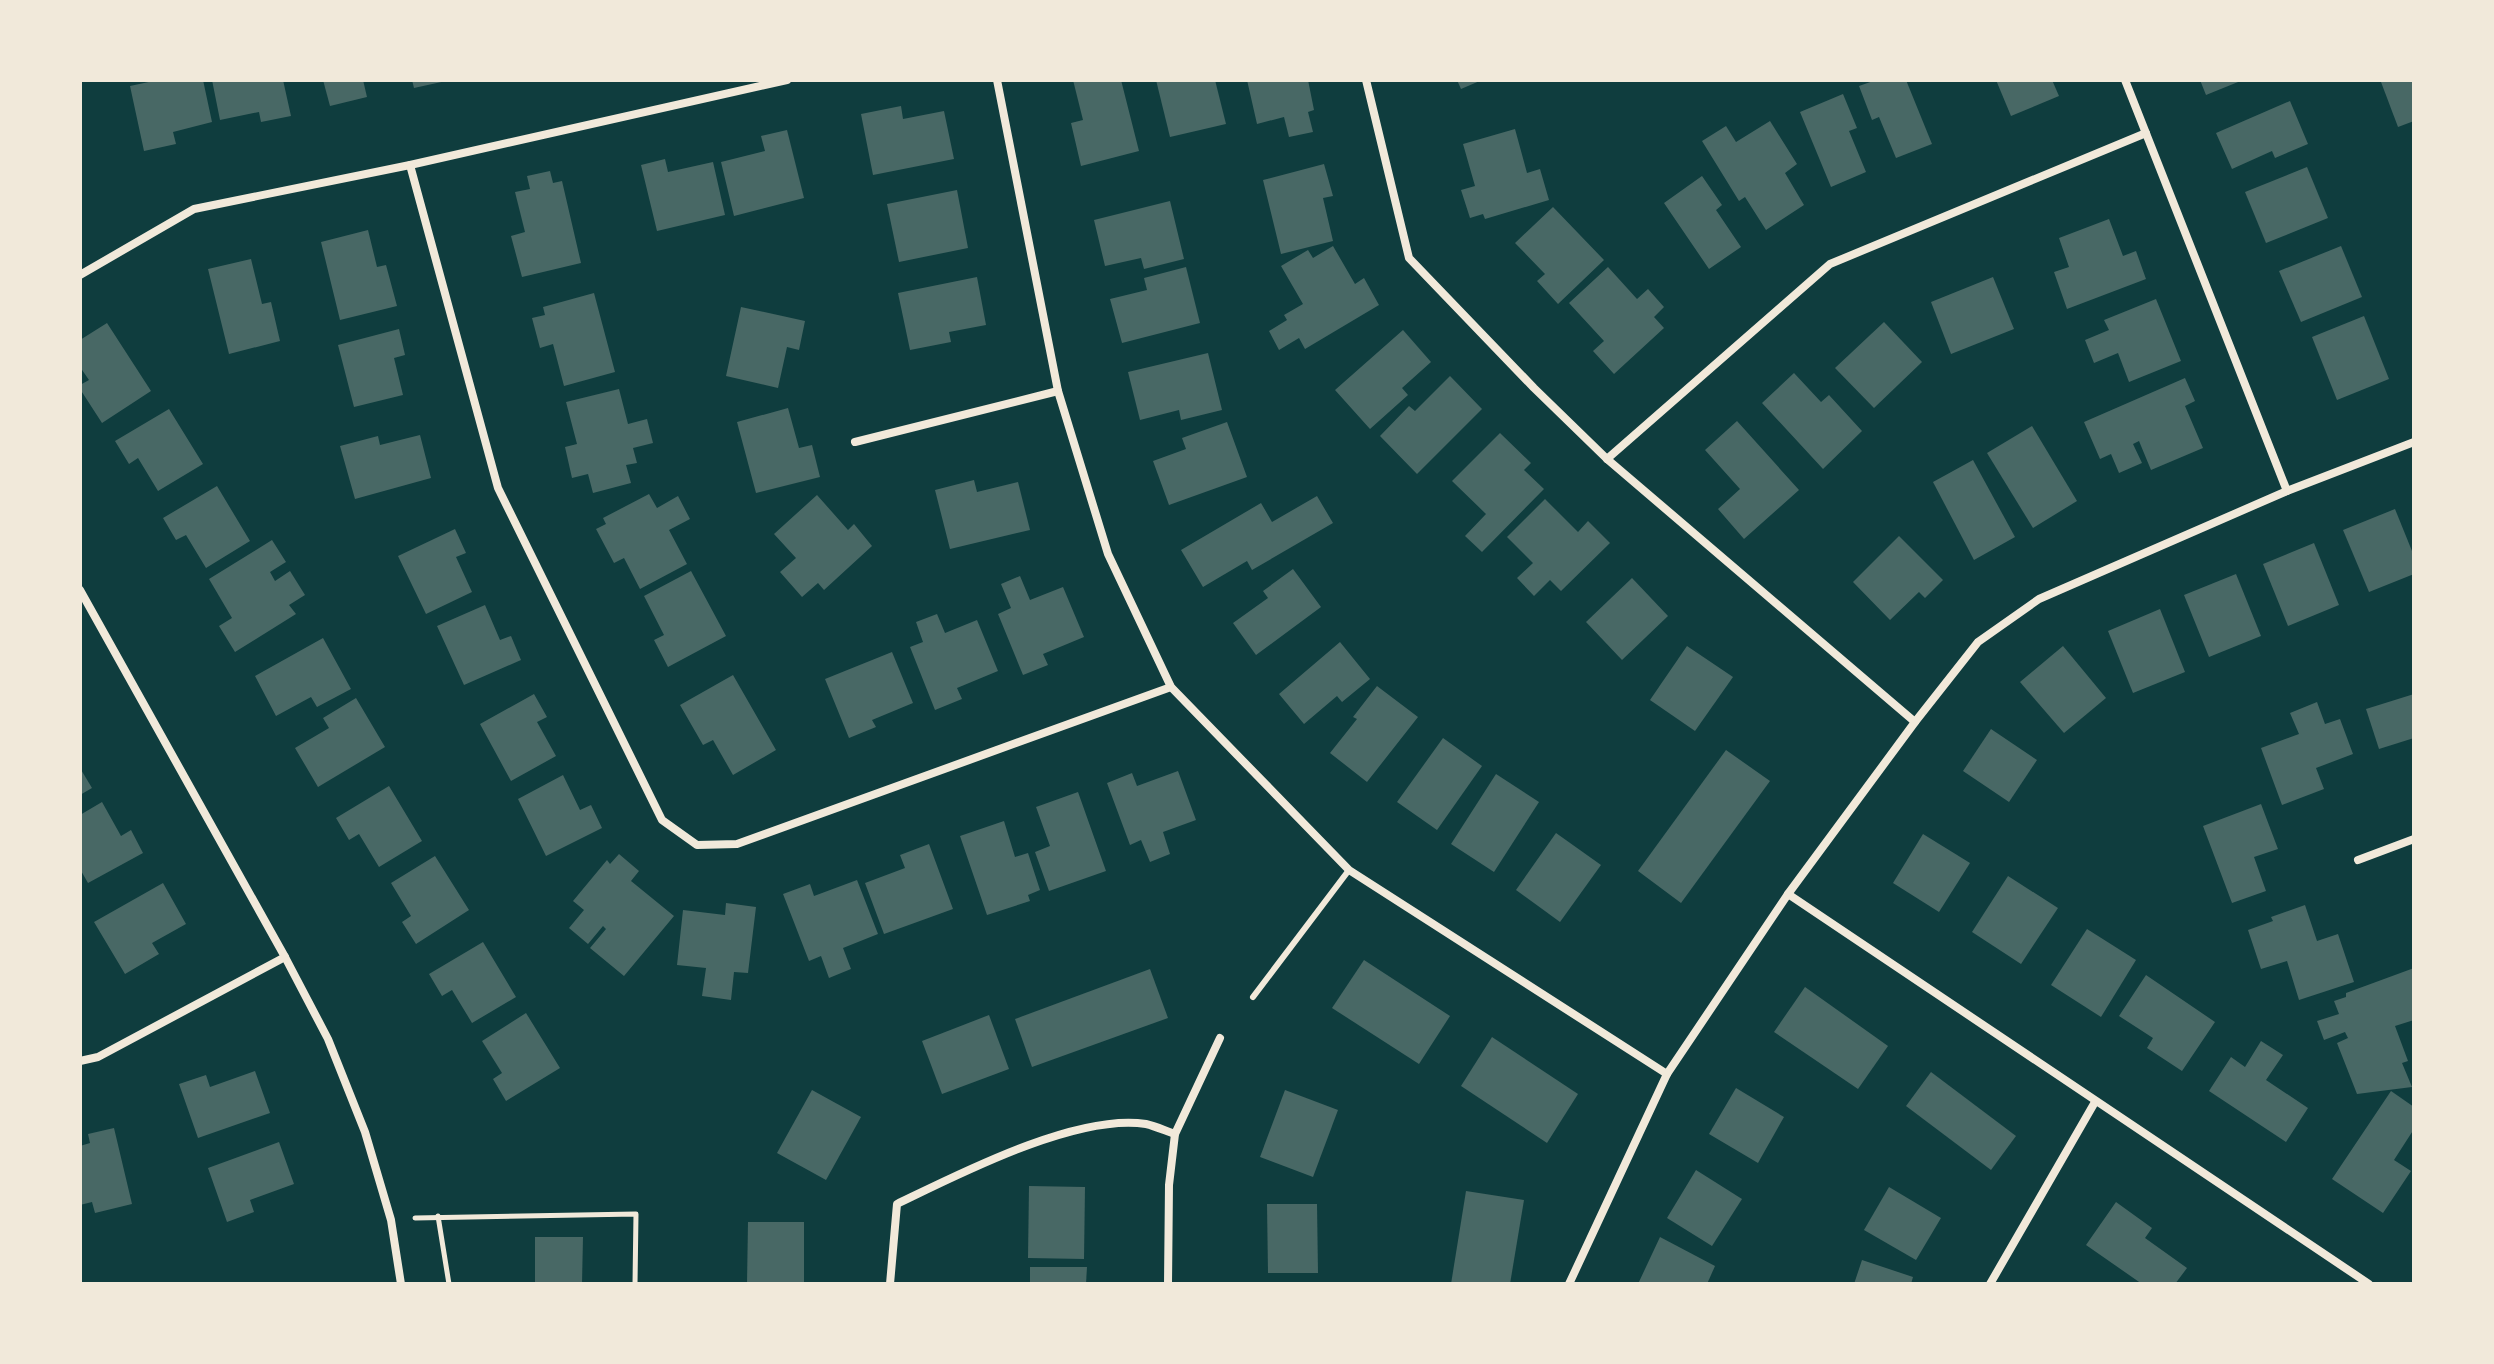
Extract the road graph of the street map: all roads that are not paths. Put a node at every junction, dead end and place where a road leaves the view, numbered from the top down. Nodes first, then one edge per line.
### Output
1 (787, 80) edge
2 (997, 80) edge
3 (1366, 80) edge
4 (2125, 80) edge
5 (2146, 133) junction
6 (410, 165) junction
7 (80, 275) edge
8 (1058, 391) junction
9 (855, 442) dead end
10 (2414, 442) edge
11 (1607, 459) junction
12 (2287, 491) junction
13 (80, 590) edge
14 (1171, 687) junction
15 (1915, 722) junction
16 (2414, 839) edge
17 (2358, 860) dead end
18 (1349, 870) junction
19 (1788, 894) junction
20 (285, 957) junction
21 (1253, 997) dead end
22 (1220, 1038) dead end
23 (80, 1061) edge
24 (1667, 1074) junction
25 (2095, 1102) junction
26 (1175, 1134) junction
27 (401, 1284) edge
28 (890, 1284) edge
29 (1168, 1284) edge
30 (1569, 1284) edge
31 (1990, 1284) edge
32 (2369, 1284) edge

1 - 6 street
2 - 8 street
3 - 11 street
4 - 5 street
5 - 11 street
5 - 12 street
6 - 7 street
6 - 14 street
8 - 9 street
8 - 14 street
10 - 12 street
11 - 15 street
12 - 15 street
13 - 20 street
14 - 18 street
15 - 19 street
16 - 17 street
18 - 21 lane
18 - 24 street
19 - 24 street
19 - 25 street
20 - 23 street
20 - 27 street
22 - 26 street
24 - 30 street
25 - 31 street
25 - 32 street
26 - 28 street
26 - 29 street

